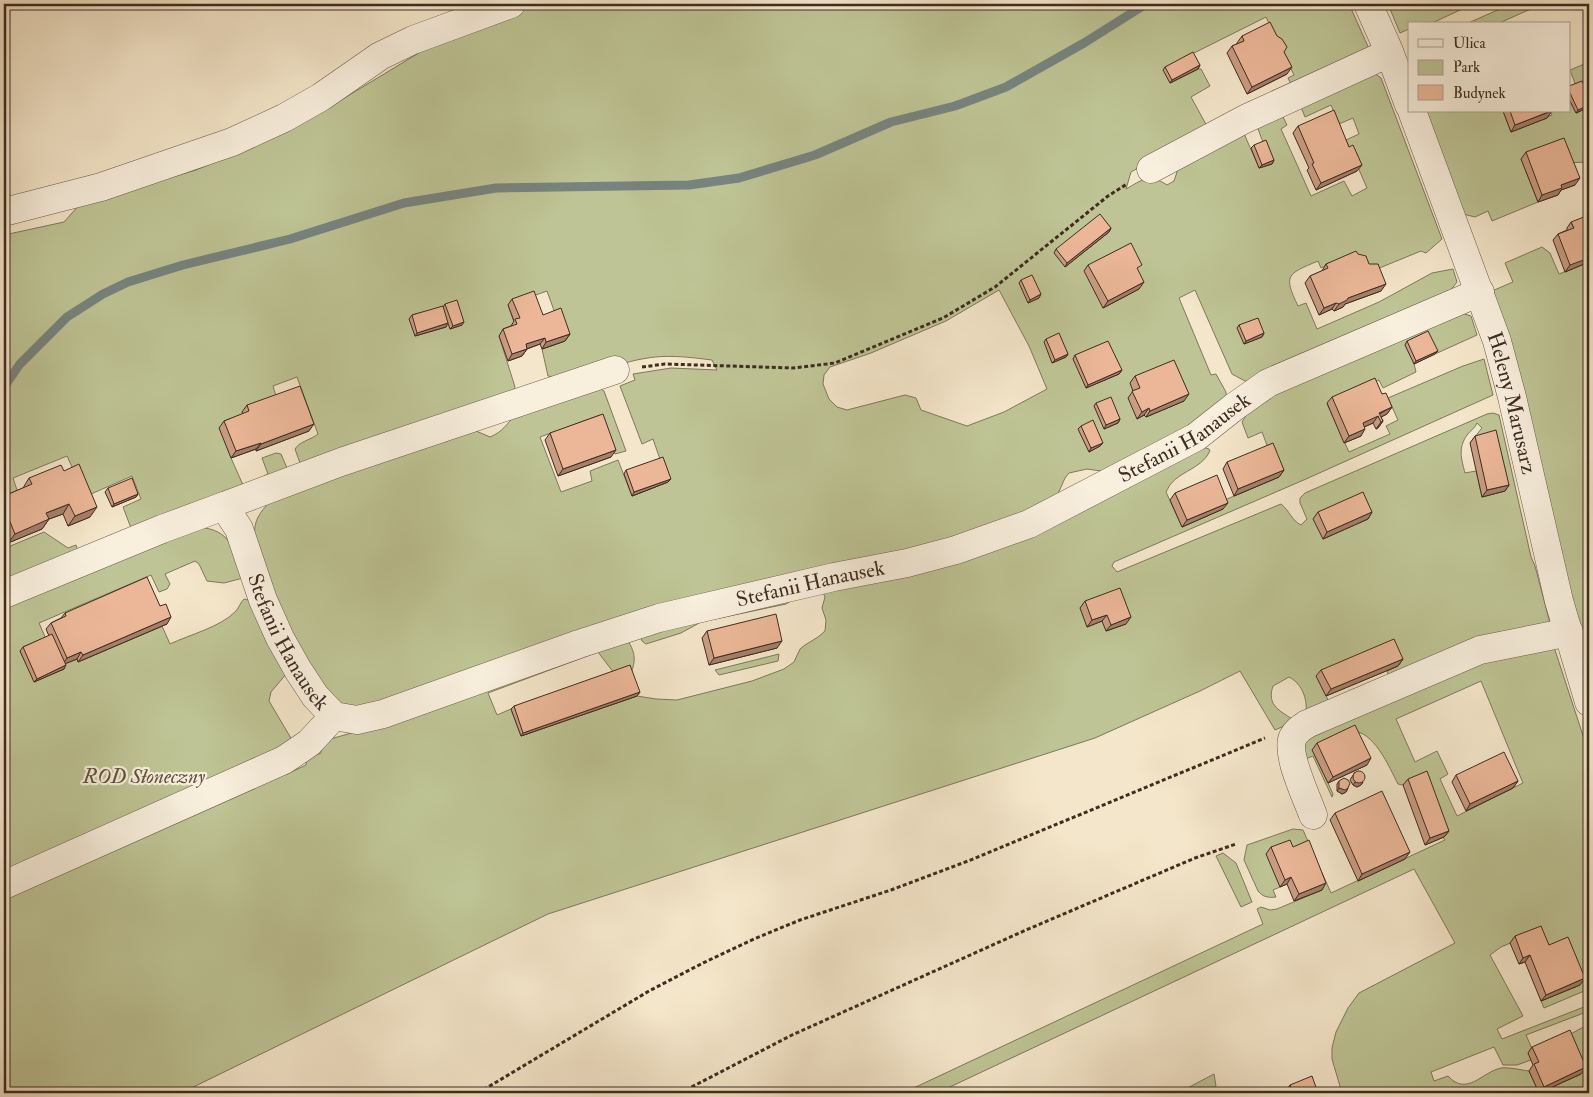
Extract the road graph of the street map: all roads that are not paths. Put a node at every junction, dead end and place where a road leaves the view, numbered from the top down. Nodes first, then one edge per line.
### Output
1 (511, 4) edge
2 (1368, 4) edge
3 (1389, 53) junction
4 (1408, 102) edge
5 (1412, 112) edge
6 (1151, 169) road end
7 (4, 212) edge
8 (1480, 292) junction
9 (615, 370) road end
10 (224, 506) junction
11 (4, 594) edge
12 (1569, 632) junction
13 (1589, 702) edge
14 (334, 716) junction
15 (1313, 815) dead end
16 (4, 885) edge

1 - 7 street
2 - 3 street
3 - 4 street
3 - 6 street
5 - 8 street, Heleny Marusarz
8 - 12 street, Heleny Marusarz
8 - 14 street, Stefanii Hanausek
9 - 10 street
10 - 11 street
10 - 14 street, Stefanii Hanausek
12 - 13 street, Heleny Marusarz
12 - 15 street
14 - 16 street

